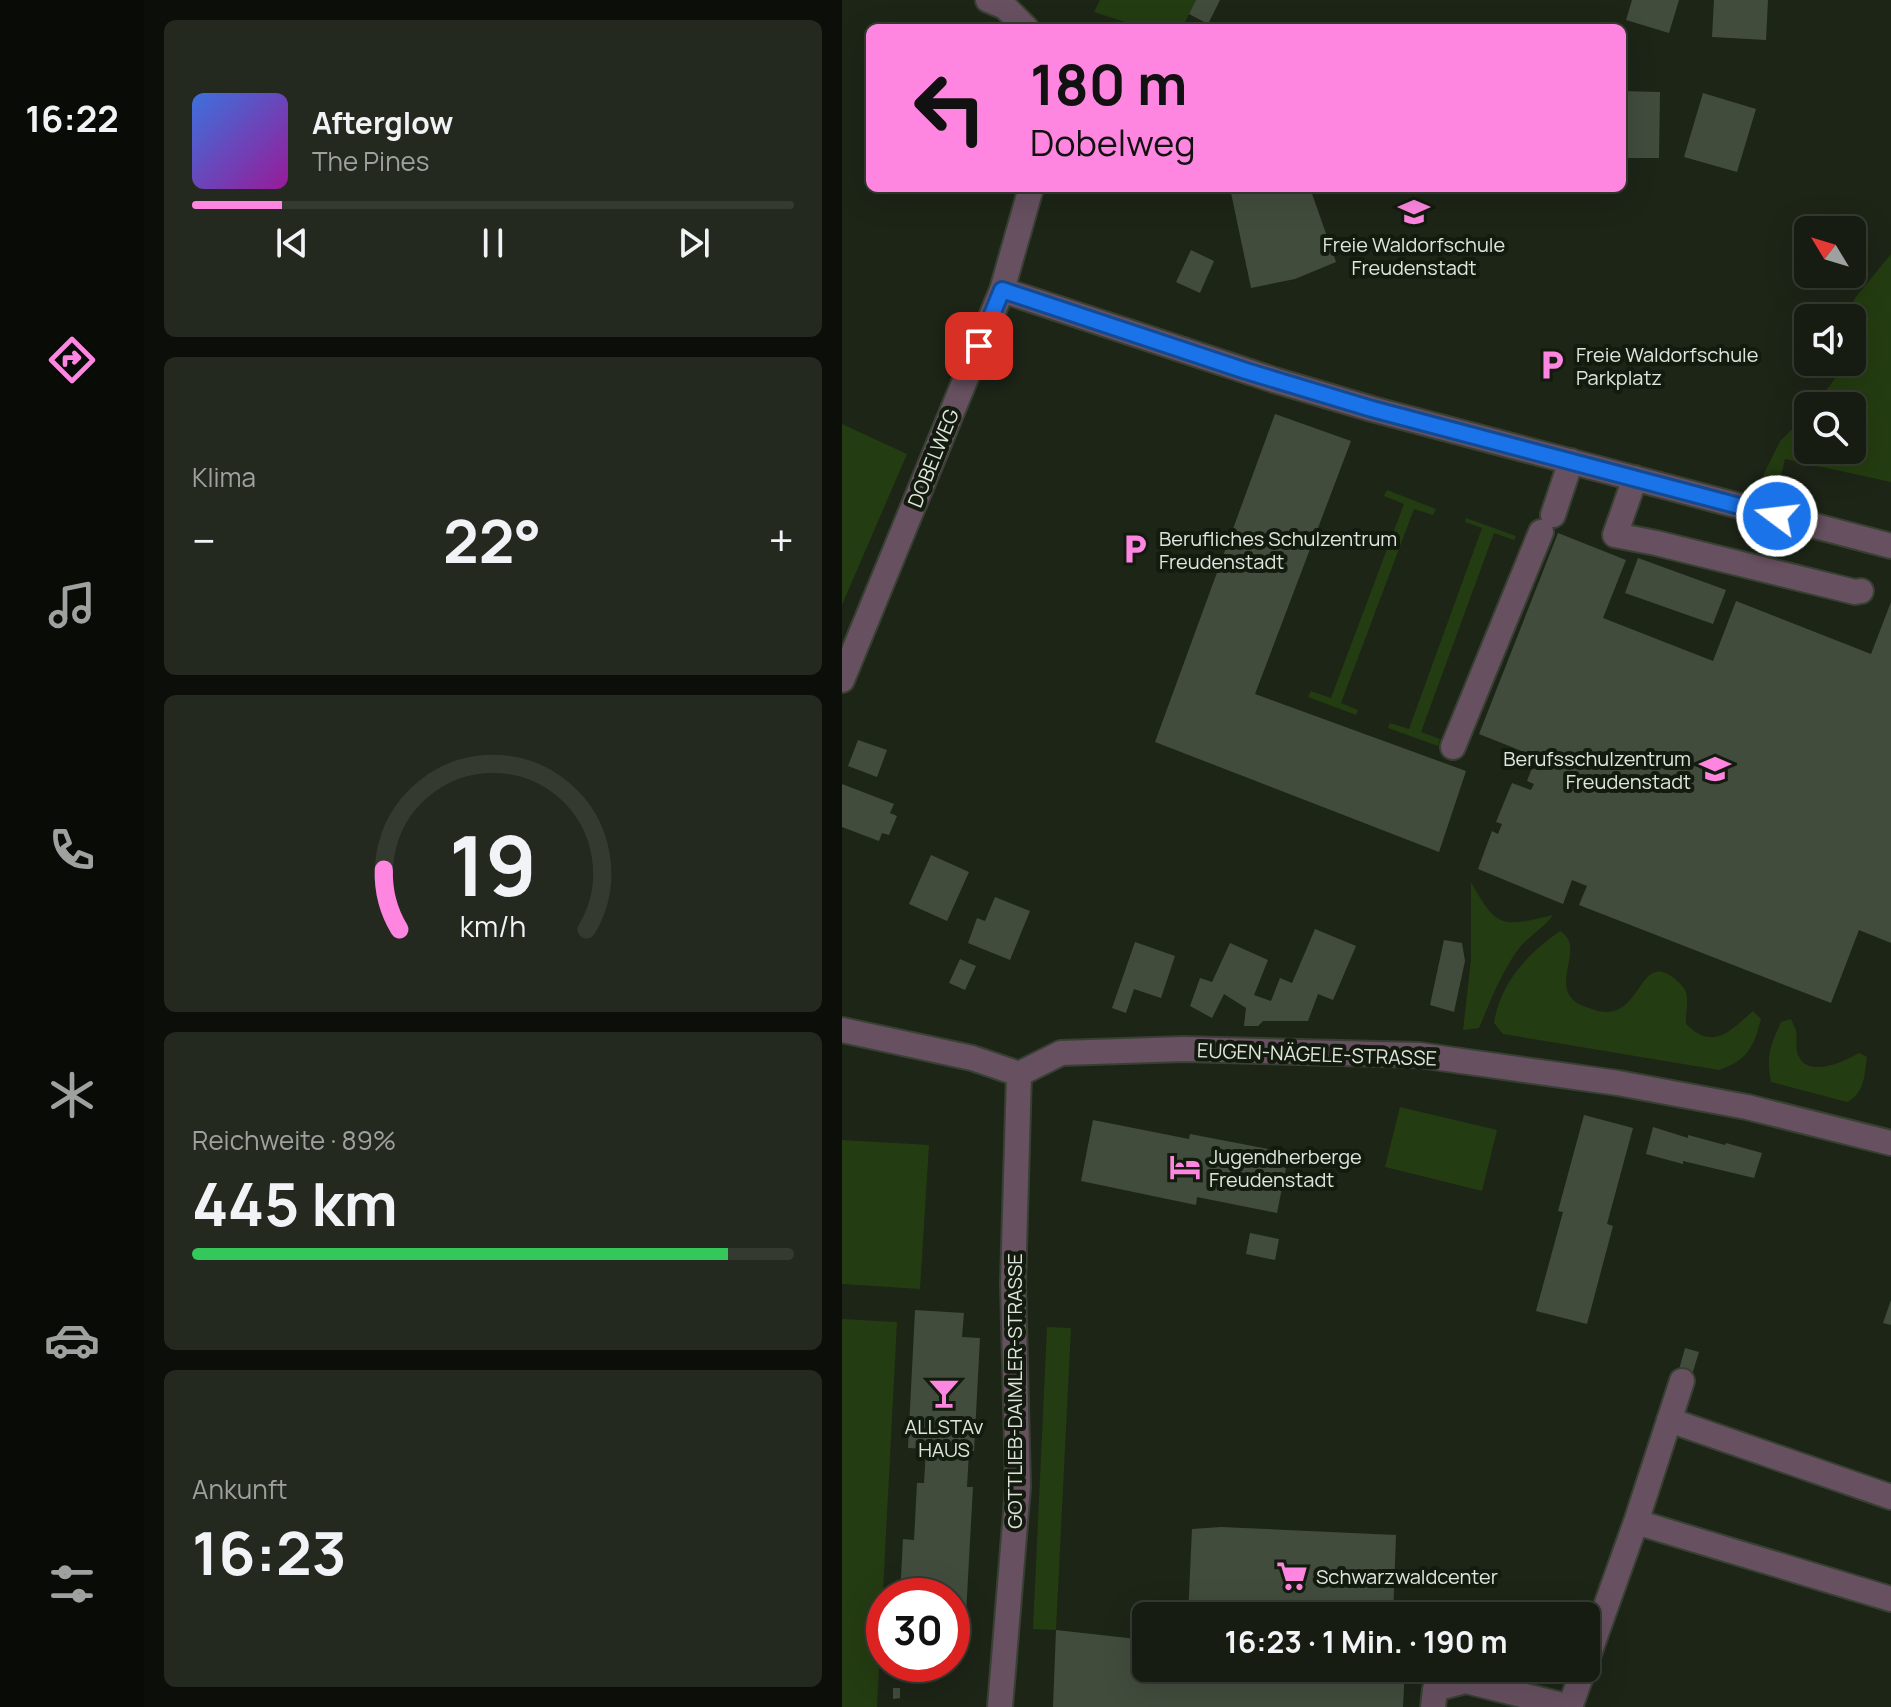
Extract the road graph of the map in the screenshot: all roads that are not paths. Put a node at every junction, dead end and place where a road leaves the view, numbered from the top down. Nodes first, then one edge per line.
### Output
1 (988, 0) edge
2 (1022, 24) edge
3 (1030, 192) edge
4 (1002, 290) junction
5 (1571, 461) junction
6 (1635, 478) junction
7 (1891, 546) edge
8 (1861, 591) dead end
9 (842, 680) edge
10 (1453, 747) dead end
11 (842, 1030) edge
12 (1019, 1074) junction
13 (1891, 1143) edge
14 (1682, 1381) dead end
15 (1669, 1420) junction
16 (1891, 1497) edge
17 (1636, 1522) junction
18 (1891, 1599) edge
19 (1600, 1623) edge
20 (1577, 1682) edge
21 (1434, 1698) edge
22 (1566, 1706) edge
23 (1000, 1707) edge

1 - 2 street
3 - 4 street, DOBELWEG
4 - 5 street
4 - 9 street, DOBELWEG
5 - 6 street
5 - 10 street
6 - 7 street
6 - 8 street
11 - 12 street
12 - 13 street, EUGEN-NÄGELE-STRASSE
12 - 23 street, GOTTLIEB-DAIMLER-STRASSE
14 - 15 street
15 - 16 street
15 - 17 street
17 - 18 street
17 - 19 street
20 - 22 street
21 - 22 street

